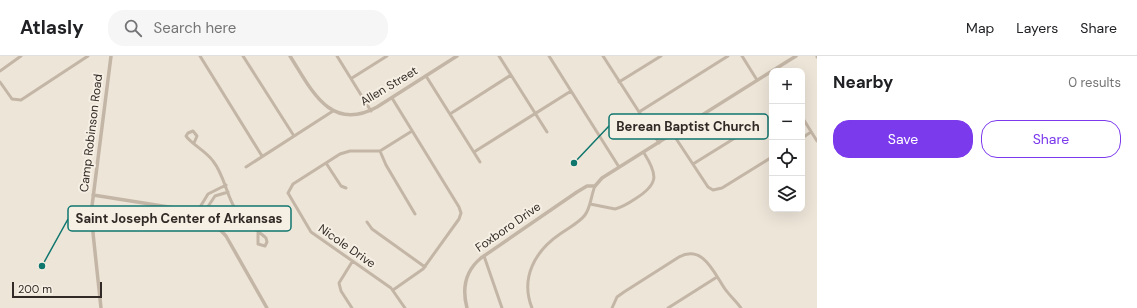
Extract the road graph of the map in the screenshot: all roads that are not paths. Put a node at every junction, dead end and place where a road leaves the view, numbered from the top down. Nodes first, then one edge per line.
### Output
1 (21, 56) edge
2 (88, 56) edge
3 (111, 56) edge
4 (200, 56) edge
5 (243, 56) edge
6 (290, 56) edge
7 (337, 56) edge
8 (385, 56) edge
9 (457, 56) edge
10 (499, 56) edge
11 (549, 56) edge
12 (603, 56) edge
13 (661, 56) edge
14 (728, 56) edge
15 (742, 56) edge
16 (796, 56) edge
17 (790, 58) edge
18 (776, 68) edge
19 (0, 71) edge
20 (769, 73) edge
21 (511, 75) junction
22 (426, 76) junction
23 (352, 78) junction
24 (757, 80) junction
25 (0, 82) edge
26 (619, 82) junction
27 (571, 91) junction
28 (392, 98) junction
29 (371, 110) junction
30 (333, 111) junction
31 (639, 112) junction
32 (535, 113) junction
33 (450, 114) junction
34 (769, 117) edge
35 (805, 122) edge
36 (412, 131) junction
37 (547, 132) dead end
38 (812, 132) junction
39 (673, 134) junction
40 (294, 136) junction
41 (805, 136) edge
42 (817, 141) edge
43 (194, 143) dead end
44 (659, 143) junction
45 (380, 150) junction
46 (474, 152) junction
47 (644, 152) junction
48 (262, 156) junction
49 (769, 159) edge
50 (480, 162) dead end
51 (326, 163) junction
52 (693, 164) junction
53 (246, 167) dead end
54 (620, 167) junction
55 (226, 185) junction
56 (595, 186) junction
57 (346, 188) dead end
58 (213, 190) junction
59 (228, 192) junction
60 (93, 195) junction
61 (216, 195) junction
62 (205, 198) junction
63 (210, 202) junction
64 (590, 204) junction
65 (197, 212) junction
66 (203, 214) junction
67 (415, 214) dead end
68 (368, 222) dead end
69 (258, 233) junction
70 (484, 256) junction
71 (352, 262) junction
72 (425, 267) junction
73 (717, 277) junction
74 (393, 290) junction
75 (739, 307) edge
76 (101, 308) edge
77 (267, 308) edge
78 (352, 308) edge
79 (405, 308) edge
80 (467, 308) edge
81 (502, 308) edge
82 (532, 308) edge
83 (612, 308) edge
84 (668, 308) edge

1 - 19 street
2 - 25 street
3 - 60 street, Camp Robinson Road
4 - 48 street
5 - 40 street
6 - 30 street
7 - 23 street
8 - 23 street
9 - 22 street, Allen Street
10 - 21 street
11 - 27 street
12 - 26 street
13 - 26 street
14 - 31 street
15 - 24 street
16 - 17 street
17 - 18 street
20 - 24 street
21 - 32 street
21 - 33 street
22 - 28 street, Allen Street
22 - 33 street
23 - 29 street
24 - 39 street
26 - 31 street
27 - 32 street
27 - 54 street
28 - 29 street, Allen Street
28 - 36 street
29 - 30 street, Allen Street
30 - 40 street
31 - 44 street
32 - 37 street
32 - 46 street
33 - 46 street
34 - 52 street
35 - 38 street
36 - 45 street, Nicole Drive
36 - 72 street
38 - 41 street
38 - 42 street
39 - 44 street
39 - 52 street
40 - 48 street
43 - 55 street
44 - 47 street
45 - 51 street, Nicole Drive
45 - 67 street
46 - 50 street
47 - 54 street
47 - 64 street
48 - 53 street
49 - 52 street
51 - 57 street
51 - 71 street, Nicole Drive
54 - 56 street
55 - 58 street
55 - 59 street
56 - 64 street
56 - 70 street, Foxboro Drive
58 - 61 street
58 - 62 street
59 - 61 street
59 - 69 street
60 - 65 street
60 - 76 street, Camp Robinson Road
61 - 63 street
62 - 63 street
62 - 65 street
63 - 66 street
64 - 82 street
65 - 66 street
66 - 77 street
68 - 72 street
69 - 69 street
70 - 80 street, Foxboro Drive
70 - 81 street
71 - 74 street, Nicole Drive
71 - 78 street
72 - 74 street
73 - 75 street
73 - 83 street
73 - 84 street
74 - 79 street, Nicole Drive

